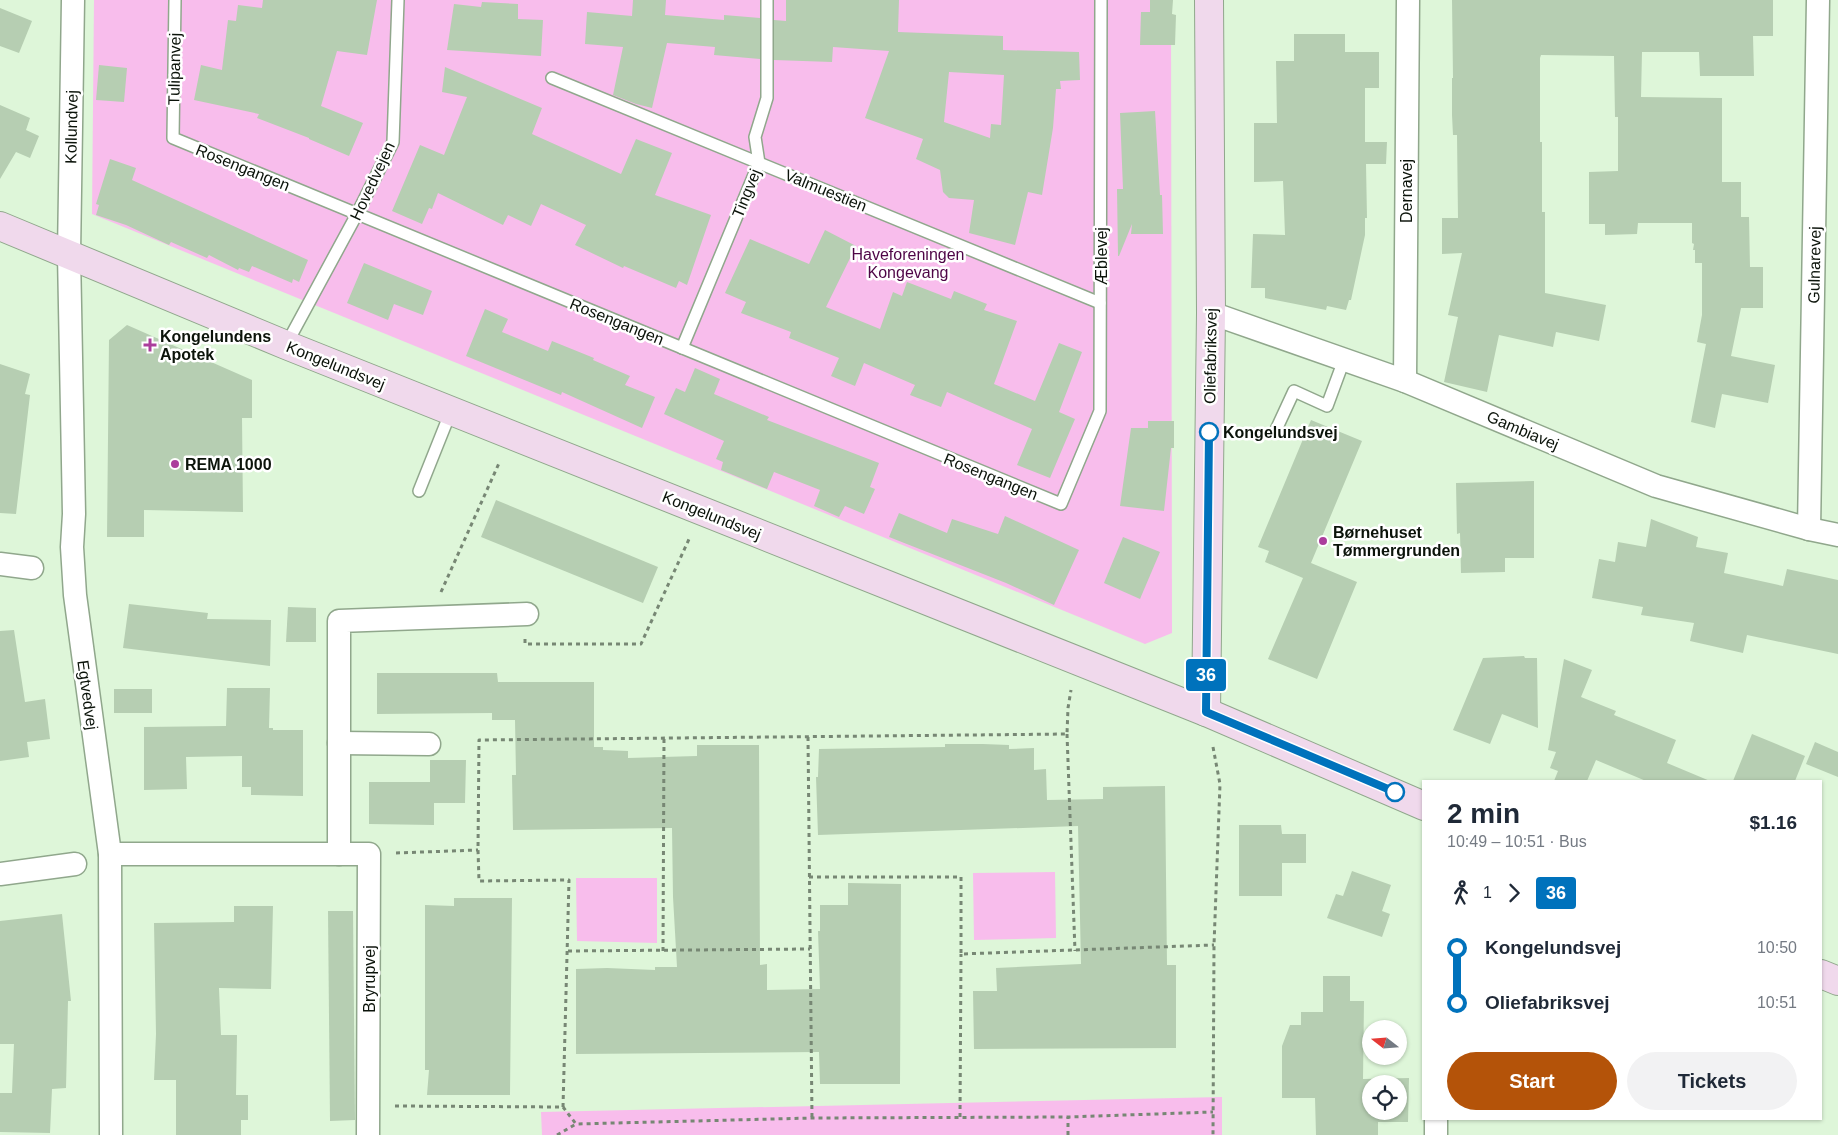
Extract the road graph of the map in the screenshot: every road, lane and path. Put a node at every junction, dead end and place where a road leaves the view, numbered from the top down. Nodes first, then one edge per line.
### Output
1 (73, 0) edge
2 (175, 0) edge
3 (398, 0) edge
4 (767, 0) edge
5 (1101, 0) edge
6 (1209, 0) edge
7 (1408, 0) edge
8 (1818, 0) edge
9 (552, 78) dead end
10 (173, 138) joint
11 (759, 163) junction
12 (357, 214) junction
13 (0, 226) edge
14 (69, 254) junction
15 (1100, 303) junction
16 (1211, 313) junction
17 (286, 345) junction
18 (682, 348) junction
19 (1344, 360) junction
20 (1405, 381) junction
21 (452, 411) junction
22 (1275, 432) dead end
23 (512, 435) junction
24 (419, 491) dead end
25 (1061, 504) joint
26 (702, 511) junction
27 (1810, 529) junction
28 (1838, 535) edge
29 (0, 564) edge
30 (32, 568) dead end
31 (527, 614) joint
32 (430, 618) junction
33 (1077, 660) junction
34 (1206, 712) junction
35 (1067, 734) junction
36 (808, 737) junction
37 (664, 738) junction
38 (339, 743) junction
39 (429, 744) dead end
40 (1422, 805) edge
41 (478, 850) junction
42 (110, 854) junction
43 (339, 854) junction
44 (369, 854) junction
45 (75, 864) dead end
46 (0, 874) edge
47 (809, 877) junction
48 (1214, 945) junction
49 (810, 949) junction
50 (568, 951) junction
51 (663, 951) junction
52 (1075, 951) junction
53 (961, 954) junction
54 (1822, 974) edge
55 (1838, 981) edge
56 (368, 1106) junction
57 (563, 1107) junction
58 (1213, 1112) junction
59 (960, 1117) junction
60 (1068, 1117) junction
61 (812, 1118) junction
62 (1436, 1120) edge
63 (576, 1124) junction
64 (111, 1135) edge
65 (368, 1135) edge
66 (558, 1135) edge
67 (1068, 1135) edge
68 (1213, 1135) edge
69 (1436, 1135) edge

1 - 14 street, Kollundvej
2 - 10 lane, Tulipanvej
3 - 12 lane, Hovedvejen
4 - 11 lane, Tingvej
5 - 15 lane, Æblevej
6 - 16 street, Oliefabriksvej
7 - 20 street, Dernavej
8 - 27 street, Gulnarevej
9 - 11 lane, Valmuestien
10 - 12 lane, Rosengangen
11 - 15 lane, Valmuestien
11 - 18 lane, Tingvej
12 - 17 lane, Hovedvejen
12 - 18 lane, Rosengangen
13 - 14 street, Kongelundsvej
14 - 17 street, Kongelundsvej
14 - 42 street, Egtvedvej
15 - 25 lane, Æblevej
16 - 19 street, Gambiavej
16 - 34 street, Oliefabriksvej
17 - 21 street, Kongelundsvej
18 - 25 lane, Rosengangen
19 - 20 street, Gambiavej
19 - 22 lane
20 - 27 street, Gambiavej
21 - 23 street, Kongelundsvej
21 - 24 lane
23 - 26 street, Kongelundsvej
23 - 32 path
26 - 31 path
26 - 33 street, Kongelundsvej
27 - 28 street, Gambiavej
29 - 30 street
31 - 32 street
32 - 38 street
33 - 34 street, Kongelundsvej
33 - 35 path
34 - 40 street, Kongelundsvej
34 - 48 path
35 - 36 path
35 - 52 path
36 - 37 path
36 - 47 path
37 - 41 path
37 - 51 path
38 - 39 street
38 - 43 street
41 - 44 path
41 - 50 path
42 - 43 street
42 - 64 street, Egtvedvej
43 - 44 street
44 - 56 street, Bryrupvej
45 - 46 street
47 - 49 path
47 - 53 path
48 - 52 path
48 - 58 path
49 - 51 path
49 - 61 path
50 - 51 path
50 - 57 path
52 - 53 path
53 - 59 path
54 - 55 street
56 - 57 path
56 - 65 street, Bryrupvej
57 - 63 path
58 - 60 path
58 - 68 path
59 - 60 path
59 - 61 path
60 - 67 path
61 - 63 path
62 - 69 street
63 - 66 path

